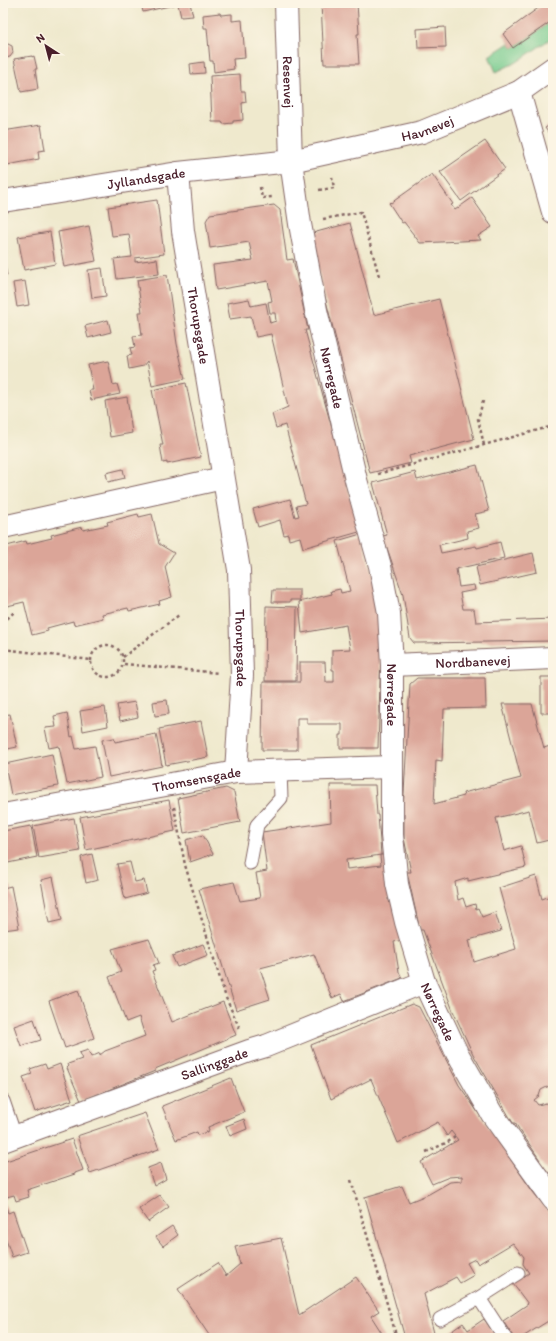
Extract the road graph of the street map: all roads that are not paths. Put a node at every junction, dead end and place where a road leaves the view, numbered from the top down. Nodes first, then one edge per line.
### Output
1 (286, 3) edge
2 (553, 68) edge
3 (519, 92) junction
4 (291, 161) junction
5 (178, 173) junction
6 (3, 201) edge
7 (553, 212) edge
8 (223, 478) junction
9 (3, 527) edge
10 (553, 658) edge
11 (392, 664) junction
12 (392, 767) junction
13 (280, 771) junction
14 (236, 772) junction
15 (3, 815) edge
16 (250, 864) dead end
17 (424, 982) junction
18 (3, 1101) edge
19 (9, 1138) edge
20 (553, 1199) edge
21 (518, 1272) dead end
22 (479, 1298) junction
23 (440, 1319) dead end
24 (505, 1338) edge

1 - 4 street, Resenvej
2 - 3 street, Havnevej
3 - 4 street, Havnevej
3 - 7 street
4 - 5 street, Jyllandsgade
4 - 11 street, Nørregade
5 - 6 street, Jyllandsgade
5 - 8 street, Thorupsgade
8 - 9 street
8 - 14 street, Thorupsgade
10 - 11 street, Nordbanevej
11 - 12 street, Nørregade
12 - 13 street, Thomsensgade
12 - 17 street, Nørregade
13 - 14 street, Thomsensgade
13 - 16 lane
14 - 15 street, Thomsensgade
17 - 19 street, Sallinggade
17 - 20 street, Nørregade
18 - 19 lane
21 - 22 lane
22 - 23 lane
22 - 24 lane

